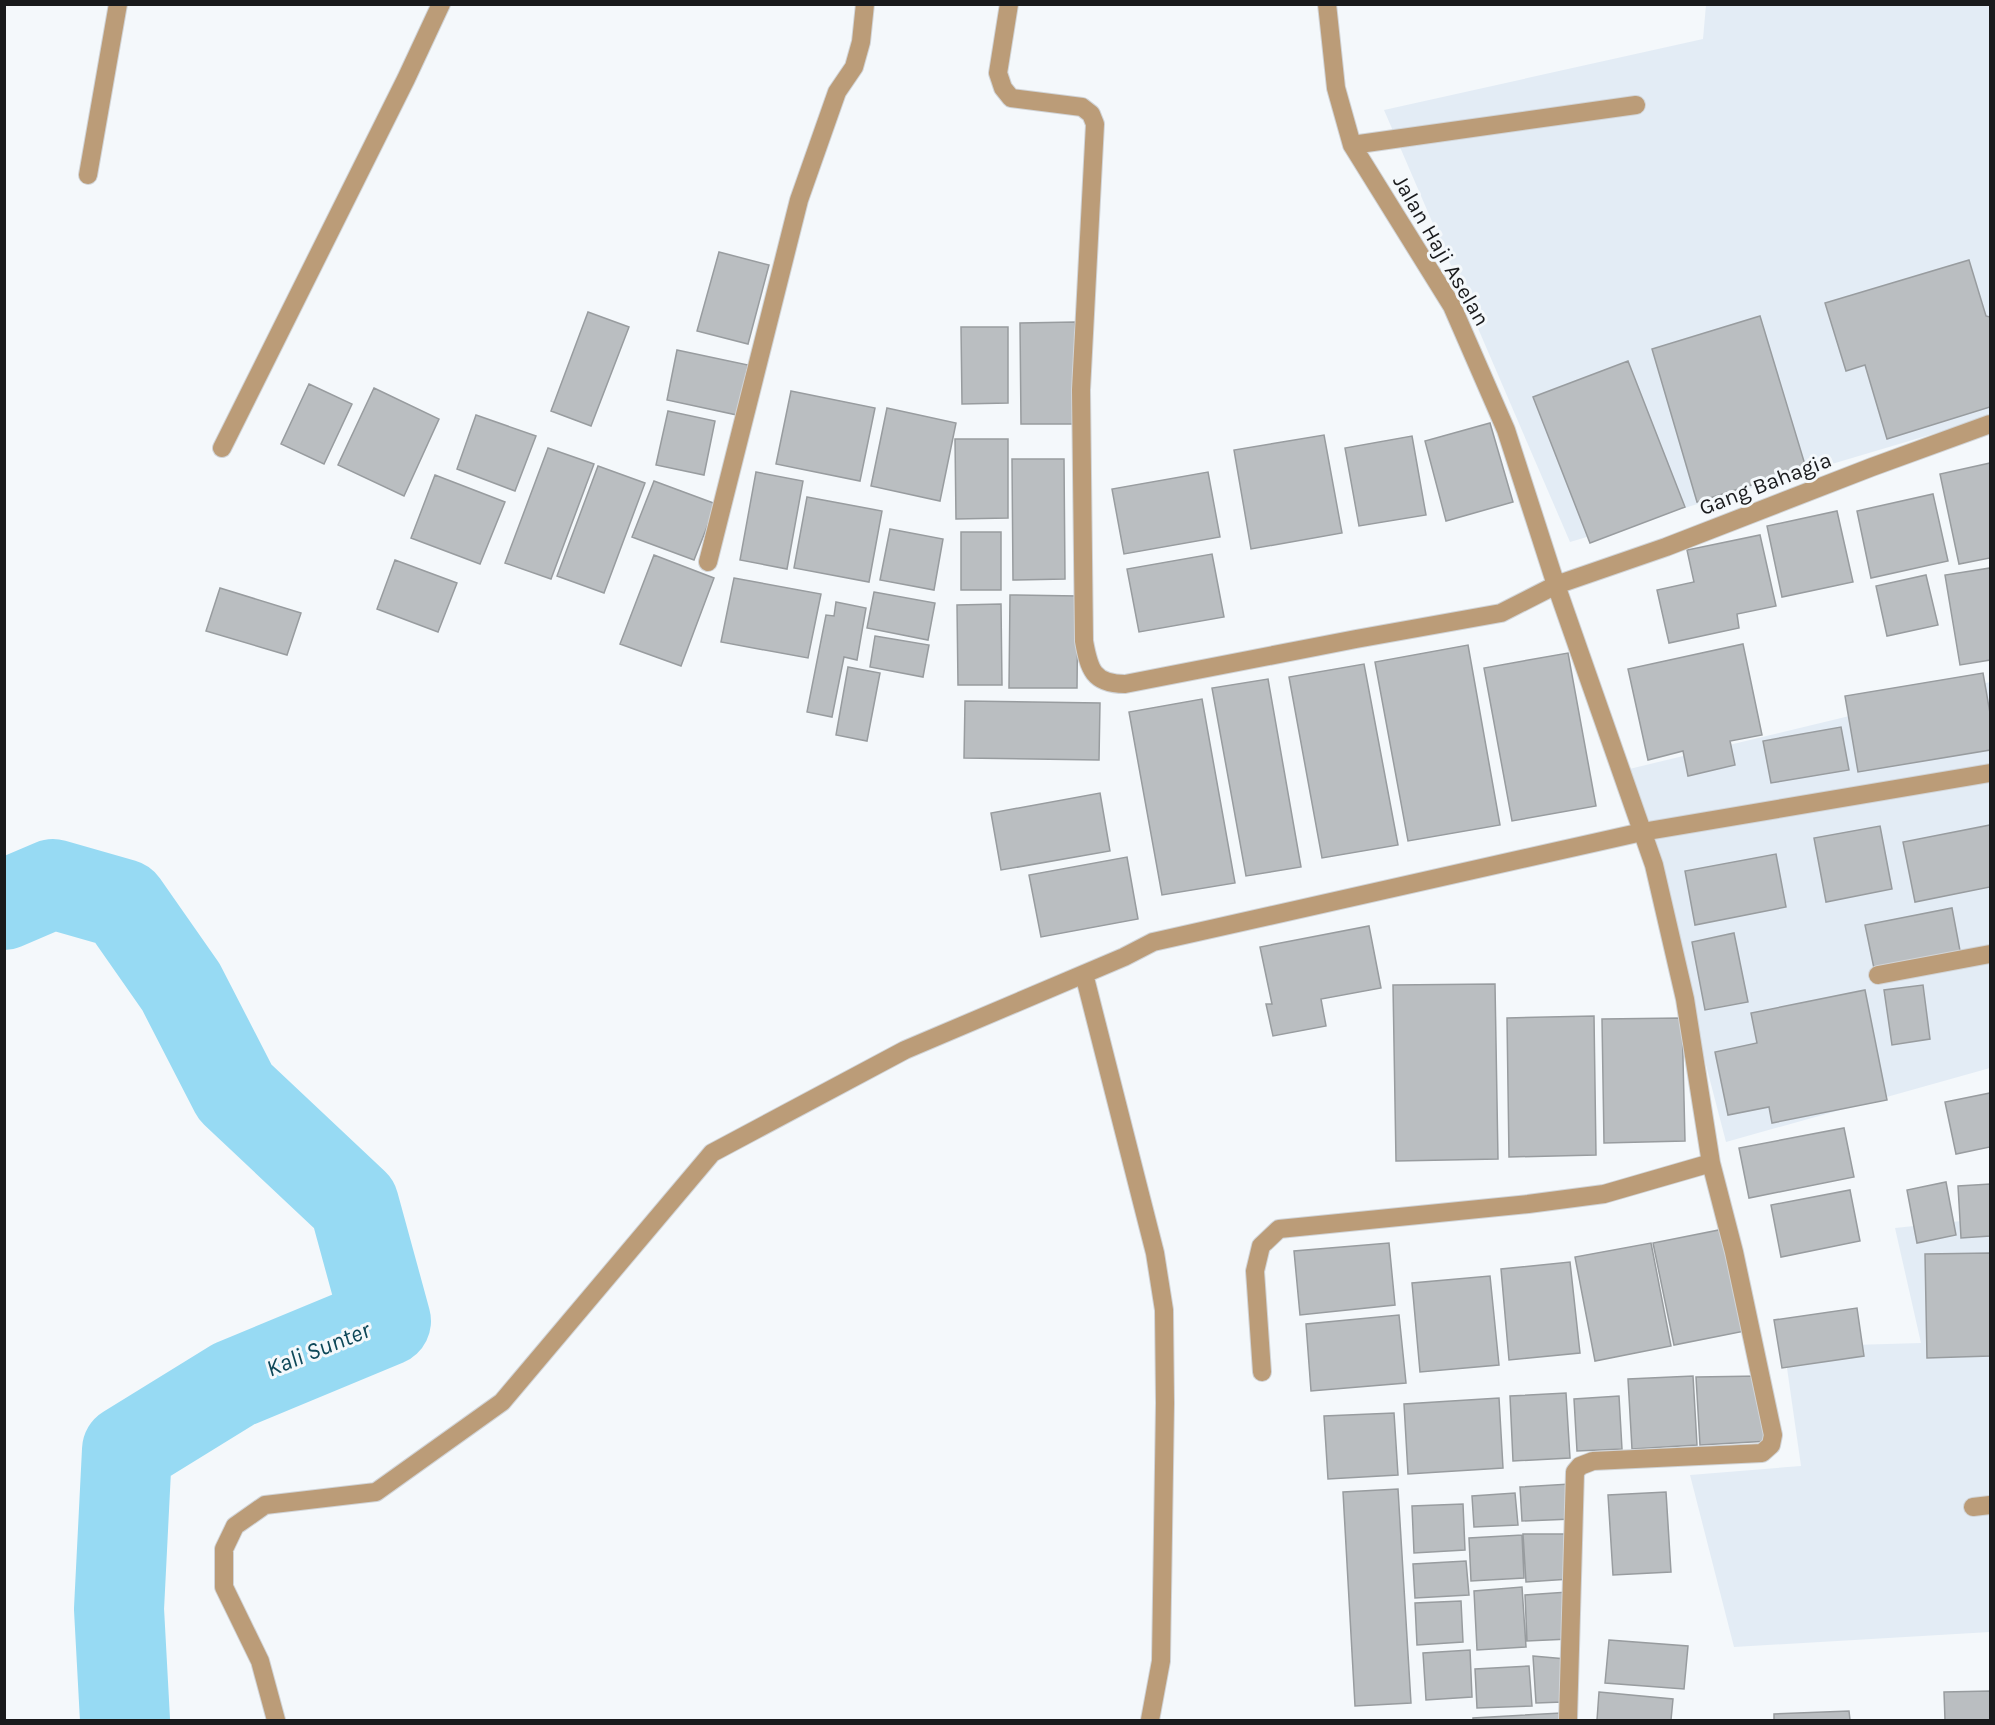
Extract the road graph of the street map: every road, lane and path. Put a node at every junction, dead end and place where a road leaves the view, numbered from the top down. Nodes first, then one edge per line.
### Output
1 (118, 4) edge
2 (441, 4) edge
3 (865, 4) edge
4 (1009, 4) edge
5 (1327, 4) edge
6 (1636, 105) dead end
7 (1352, 145) junction
8 (88, 175) dead end
9 (1990, 424) edge
10 (222, 448) dead end
11 (708, 562) dead end
12 (1556, 585) junction
13 (1990, 773) edge
14 (1642, 832) junction
15 (1990, 954) edge
16 (1084, 974) junction
17 (1878, 975) dead end
18 (1711, 1163) junction
19 (1262, 1372) dead end
20 (276, 1720) edge
21 (1150, 1720) edge
22 (1568, 1720) edge

1 - 8 street
2 - 10 street
3 - 11 street
4 - 12 street, Gang Bahagia
5 - 7 street, Jalan Haji Aselan
6 - 7 street
7 - 12 street, Jalan Haji Aselan
9 - 12 street, Gang Bahagia
12 - 14 street, Jalan Haji Aselan
13 - 14 street
14 - 16 street
14 - 18 street, Jalan Haji Aselan
15 - 17 street
16 - 20 street
16 - 21 street
18 - 19 street
18 - 22 street, Jalan Haji Aselan

